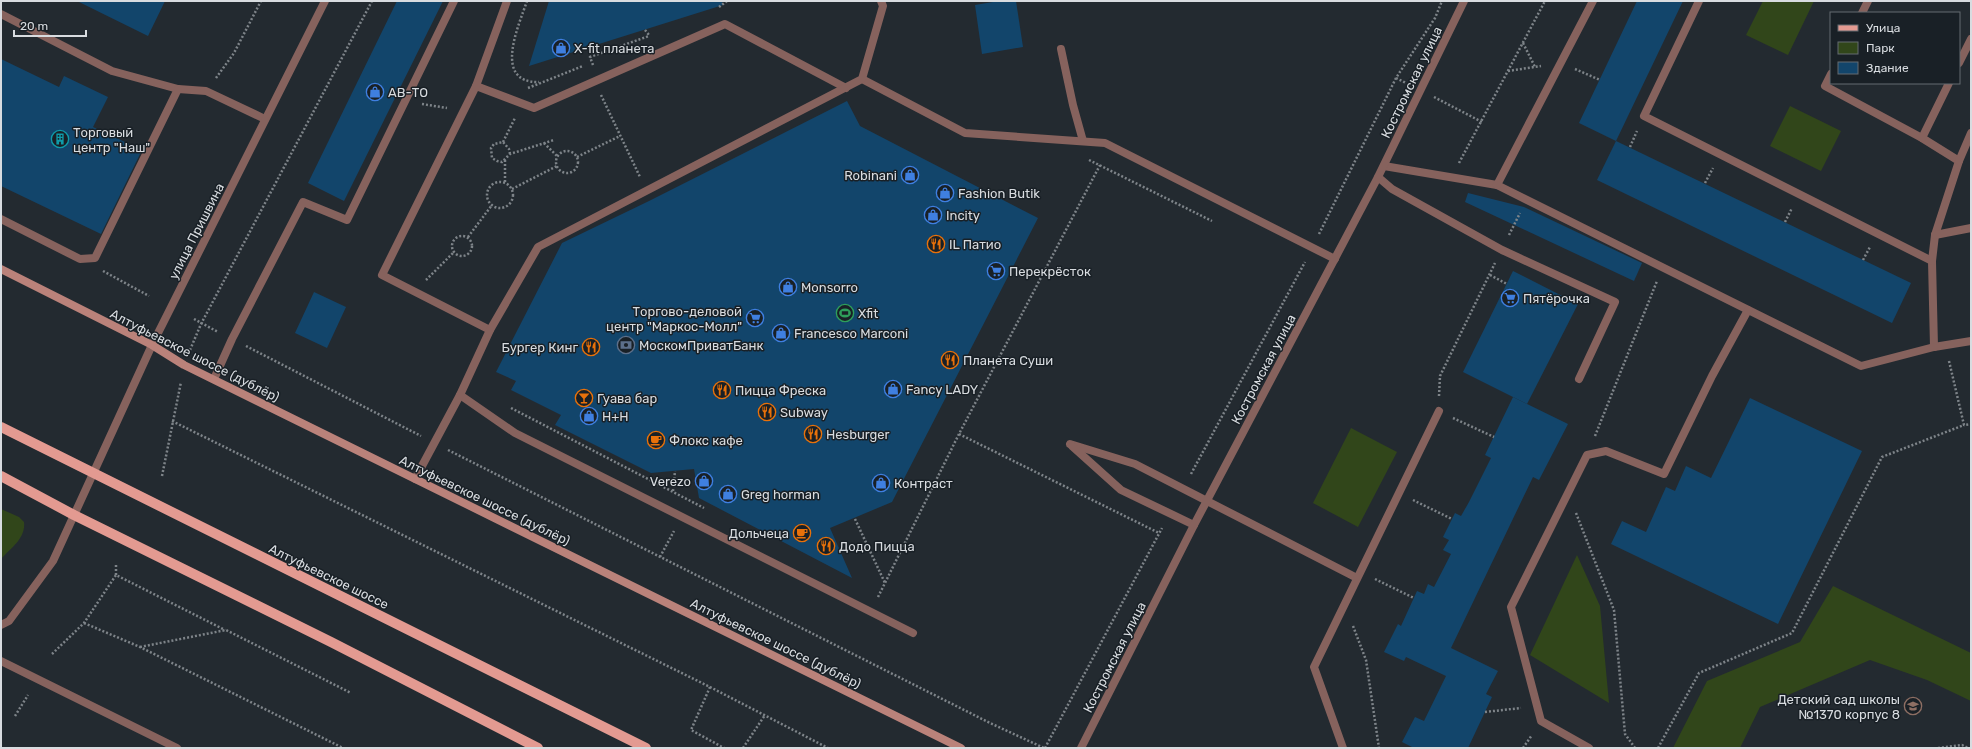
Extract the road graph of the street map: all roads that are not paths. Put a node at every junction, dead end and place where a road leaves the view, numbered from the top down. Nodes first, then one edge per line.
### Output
1 (325, 1) edge
2 (454, 1) edge
3 (507, 1) edge
4 (881, 1) edge
5 (1464, 1) edge
6 (1593, 1) edge
7 (1699, 1) edge
8 (1868, 1) edge
9 (1862, 12) edge
10 (1, 14) edge
11 (1971, 39) edge
12 (1061, 49) dead end
13 (1960, 61) edge
14 (1830, 76) edge
15 (862, 79) junction
16 (1949, 84) edge
17 (476, 86) junction
18 (846, 88) junction
19 (178, 89) junction
20 (265, 118) junction
21 (1971, 133) edge
22 (1922, 138) junction
23 (1083, 142) junction
24 (1958, 161) junction
25 (1384, 166) junction
26 (1378, 177) junction
27 (1497, 185) junction
28 (1, 219) edge
29 (1971, 228) edge
30 (1935, 235) junction
31 (1335, 259) junction
32 (1932, 261) junction
33 (1, 269) edge
34 (1748, 310) junction
35 (490, 330) junction
36 (1971, 341) edge
37 (152, 346) junction
38 (1934, 347) junction
39 (214, 379) junction
40 (1579, 379) dead end
41 (460, 395) junction
42 (1439, 411) road end
43 (1, 427) edge
44 (92, 473) junction
45 (1, 476) edge
46 (416, 479) junction
47 (1207, 502) junction
48 (74, 515) junction
49 (1194, 525) junction
50 (1359, 575) junction
51 (1, 625) edge
52 (913, 633) dead end
53 (1, 661) edge
54 (177, 748) edge
55 (538, 748) edge
56 (646, 748) edge
57 (961, 748) edge
58 (1082, 748) edge
59 (1343, 748) edge
60 (1589, 748) edge

1 - 20 street, улица Пришвина
2 - 39 street
3 - 17 street
4 - 15 street
5 - 25 street, Костромская улица
6 - 27 street
7 - 32 street
8 - 9 street
10 - 19 street
11 - 13 street
12 - 23 street
14 - 22 street
15 - 18 street
15 - 23 street
16 - 22 street
17 - 18 street
17 - 35 street
18 - 35 street
19 - 20 street
19 - 28 street
20 - 37 street, улица Пришвина
21 - 24 street
22 - 24 street
23 - 31 street
24 - 30 street
25 - 26 street, Костромская улица
25 - 27 street
26 - 31 street, Костромская улица
26 - 40 street
27 - 34 street
29 - 30 street
30 - 32 street
31 - 47 street, Костромская улица
32 - 38 street
33 - 37 main road, Алтуфьевское шоссе (дублёр)
34 - 38 street
34 - 60 street
35 - 41 street
36 - 38 street
37 - 39 main road, Алтуфьевское шоссе (дублёр)
37 - 44 street, улица Пришвина
39 - 46 main road, Алтуфьевское шоссе (дублёр)
41 - 46 street
41 - 52 street
42 - 50 street
43 - 44 main road, Алтуфьевское шоссе
44 - 48 street, улица Пришвина
44 - 56 main road, Алтуфьевское шоссе
45 - 48 main road
46 - 57 main road, Алтуфьевское шоссе (дублёр)
47 - 49 street, Костромская улица
47 - 49 street
47 - 50 street
48 - 51 street, улица Пришвина
48 - 55 main road
49 - 58 street, Костромская улица
50 - 59 street
53 - 54 street

